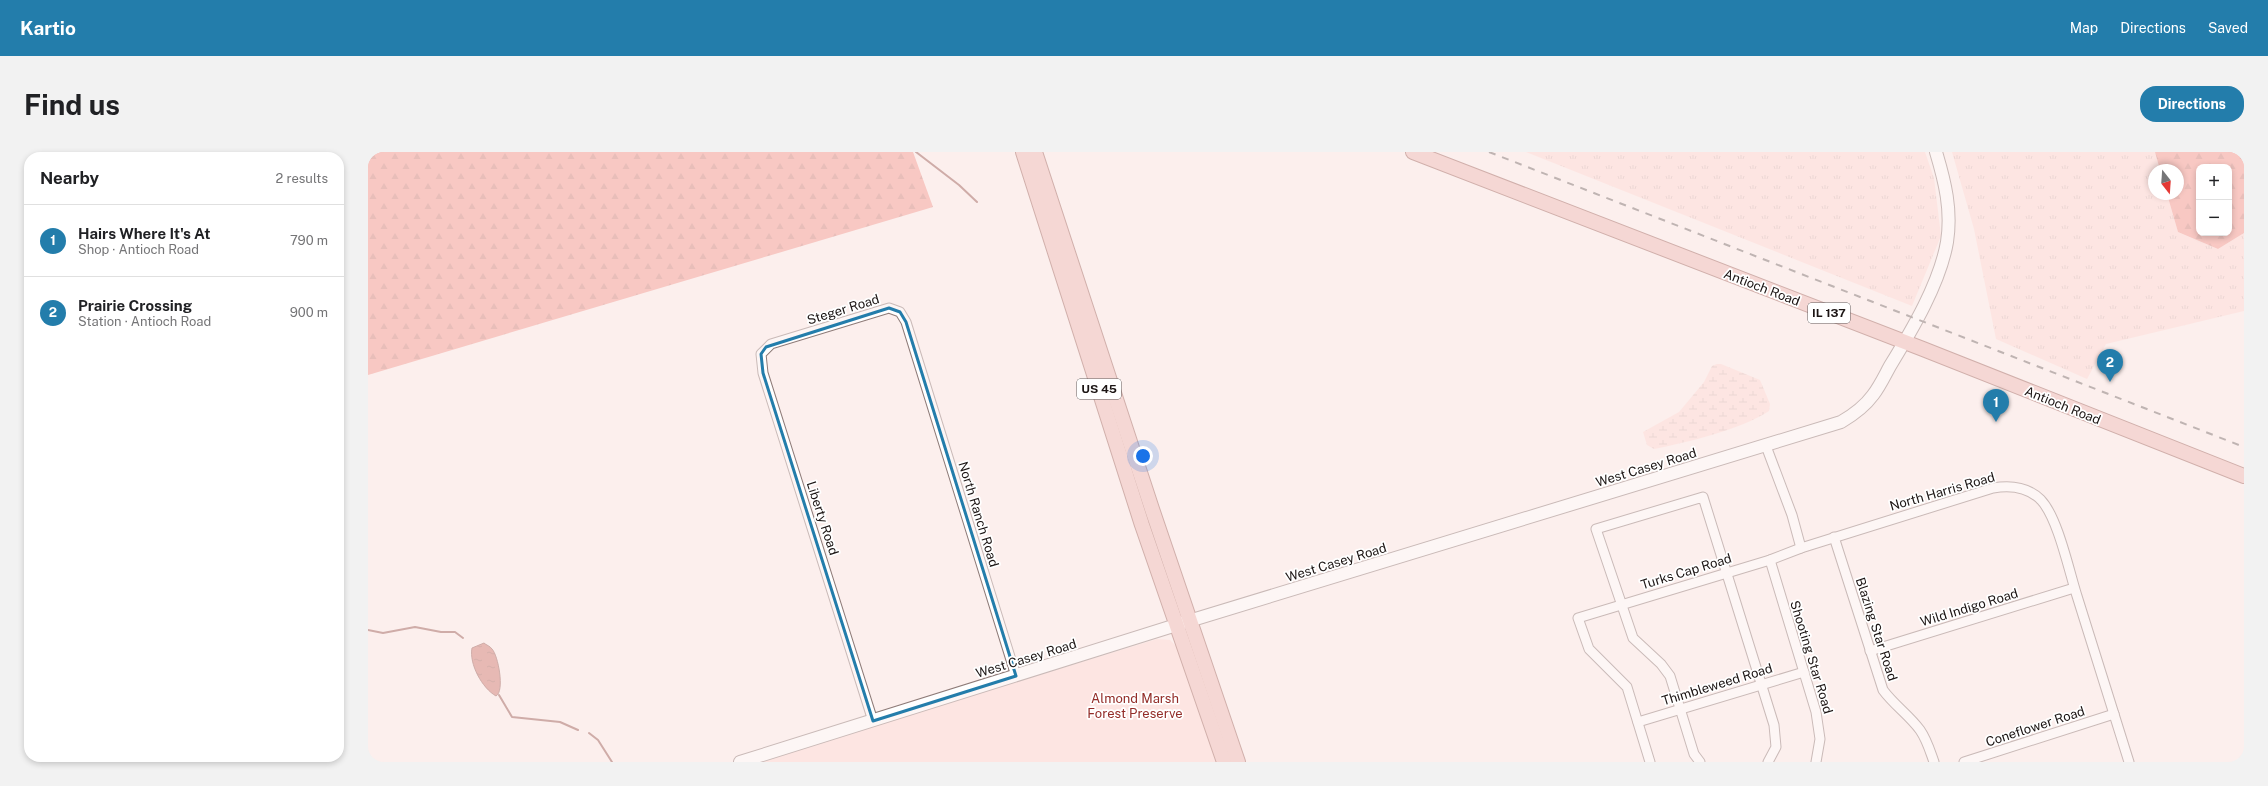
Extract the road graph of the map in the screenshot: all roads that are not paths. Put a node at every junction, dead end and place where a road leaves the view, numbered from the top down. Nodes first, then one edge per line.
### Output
1 (1023, 152) edge
2 (1035, 152) edge
3 (1046, 152) edge
4 (1413, 152) edge
5 (1936, 152) edge
6 (1041, 168) junction
7 (789, 339) joint
8 (1905, 342) junction
9 (918, 360) joint
10 (1766, 446) junction
11 (2244, 476) edge
12 (1834, 537) junction
13 (1801, 548) junction
14 (1770, 560) junction
15 (1727, 572) junction
16 (2074, 588) junction
17 (1622, 604) junction
18 (1183, 623) junction
19 (1870, 651) junction
20 (1804, 672) junction
21 (1016, 676) junction
22 (1762, 684) junction
23 (1680, 709) junction
24 (2114, 714) junction
25 (873, 721) junction
26 (1638, 722) junction
27 (740, 762) edge
28 (1224, 762) edge
29 (1238, 762) edge
30 (1650, 762) edge
31 (1700, 762) edge
32 (1768, 762) edge
33 (1816, 762) edge
34 (1934, 762) edge
35 (1964, 762) edge
36 (2129, 762) edge

1 - 18 main road, US 45
2 - 6 main road, US 45
3 - 6 main road
4 - 8 main road, Antioch Road / IL 137
5 - 8 main road, West Casey Road
6 - 18 main road, US 45
7 - 9 street, Steger Road
7 - 25 street, Liberty Road
8 - 10 main road, West Casey Road
8 - 11 main road, Antioch Road / IL 137
9 - 21 street, North Ranch Road
10 - 13 street
10 - 18 main road, West Casey Road
12 - 13 street, North Harris Road
12 - 16 street, North Harris Road
12 - 19 street, Blazing Star Road
13 - 14 street, Turks Cap Road
14 - 15 street, Turks Cap Road
14 - 20 street, Shooting Star Road
15 - 17 street, Turks Cap Road
15 - 17 street
15 - 22 street
16 - 19 street, Wild Indigo Road
16 - 24 street, North Harris Road
17 - 23 street
17 - 26 street, Turks Cap Road
18 - 21 main road, West Casey Road
18 - 28 main road, US 45
18 - 29 main road, US 45
19 - 34 street, Blazing Star Road
20 - 22 street, Thimbleweed Road
20 - 33 street, Shooting Star Road
21 - 25 main road, West Casey Road
22 - 23 street, Thimbleweed Road
22 - 32 street
23 - 26 street, Thimbleweed Road
23 - 31 street
24 - 35 street, Coneflower Road
24 - 36 street, North Harris Road
25 - 27 main road, West Casey Road
26 - 30 street

